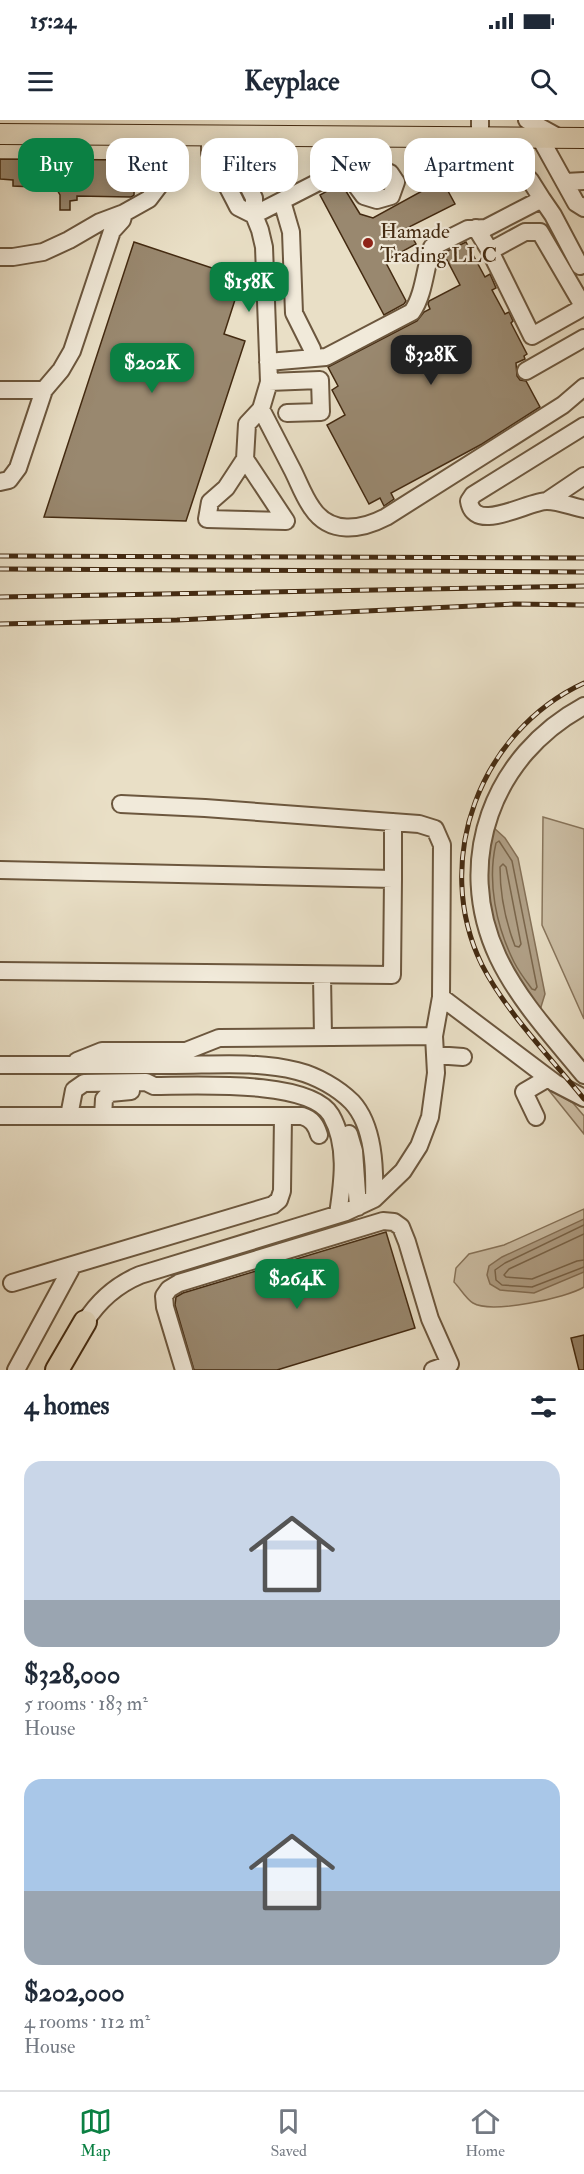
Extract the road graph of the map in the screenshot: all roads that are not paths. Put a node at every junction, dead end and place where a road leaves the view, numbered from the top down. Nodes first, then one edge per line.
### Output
1 (527, 120) edge
2 (125, 127) edge
3 (480, 129) edge
4 (0, 134) edge
5 (176, 135) junction
6 (210, 135) junction
7 (232, 135) junction
8 (344, 136) junction
9 (549, 138) junction
10 (584, 138) edge
11 (584, 181) edge
12 (565, 182) junction
13 (535, 188) edge
14 (542, 199) junction
15 (282, 201) junction
16 (584, 208) edge
17 (124, 213) junction
18 (254, 215) junction
19 (476, 228) junction
20 (490, 251) junction
21 (0, 257) edge
22 (580, 266) dead end
23 (584, 338) edge
24 (312, 349) dead end
25 (268, 362) junction
26 (526, 371) dead end
27 (269, 382) junction
28 (584, 387) edge
29 (0, 390) edge
30 (44, 390) junction
31 (261, 410) junction
32 (287, 413) dead end
33 (584, 426) edge
34 (245, 459) junction
35 (584, 476) edge
36 (0, 482) edge
37 (547, 501) junction
38 (584, 509) edge
39 (584, 705) edge
40 (121, 804) dead end
41 (393, 822) junction
42 (0, 870) edge
43 (393, 879) junction
44 (0, 971) edge
45 (322, 975) junction
46 (441, 997) junction
47 (323, 1030) junction
48 (434, 1036) junction
49 (435, 1055) junction
50 (463, 1057) dead end
51 (0, 1065) edge
52 (68, 1065) junction
53 (584, 1075) edge
54 (548, 1078) junction
55 (154, 1086) junction
56 (584, 1098) edge
57 (331, 1115) junction
58 (0, 1116) edge
59 (69, 1116) junction
60 (102, 1116) junction
61 (283, 1116) junction
62 (536, 1117) dead end
63 (319, 1135) dead end
64 (374, 1198) junction
65 (358, 1207) junction
66 (338, 1214) junction
67 (73, 1265) junction
68 (12, 1283) dead end
69 (85, 1322) junction
70 (16, 1370) edge
71 (57, 1370) edge
72 (75, 1370) edge
73 (184, 1370) edge
74 (433, 1370) edge

1 - 9 street
2 - 4 main road
2 - 5 main road
3 - 8 main road
3 - 9 main road
5 - 6 main road
5 - 17 street
6 - 7 main road
6 - 18 street
7 - 8 main road
7 - 18 street
8 - 15 street
9 - 10 main road
9 - 12 street
11 - 12 street
12 - 16 street
13 - 14 street
14 - 19 street
14 - 22 street
15 - 18 street
15 - 24 street
17 - 21 street
17 - 30 street
18 - 25 street
19 - 20 street
19 - 25 street
20 - 20 street
23 - 26 street
25 - 27 street
27 - 31 street
27 - 32 street
28 - 31 street
29 - 30 street
30 - 36 street
31 - 34 street
33 - 37 street
34 - 34 street
35 - 37 street
37 - 38 street
39 - 53 street
40 - 41 street
41 - 43 street
41 - 46 street
42 - 43 street
43 - 45 street
44 - 45 street
45 - 47 street
46 - 48 street
46 - 54 street
47 - 48 street
47 - 52 street
48 - 49 street
49 - 50 street
49 - 64 street
51 - 52 street
52 - 64 street
54 - 56 street
54 - 62 street
55 - 57 street
55 - 59 street
55 - 60 street
57 - 65 street
57 - 66 street
58 - 59 street
59 - 60 street
60 - 61 street
61 - 63 street
61 - 67 street
64 - 65 street
65 - 66 street
66 - 69 street
67 - 68 street
67 - 70 street
69 - 71 highway
69 - 72 highway
73 - 74 street

